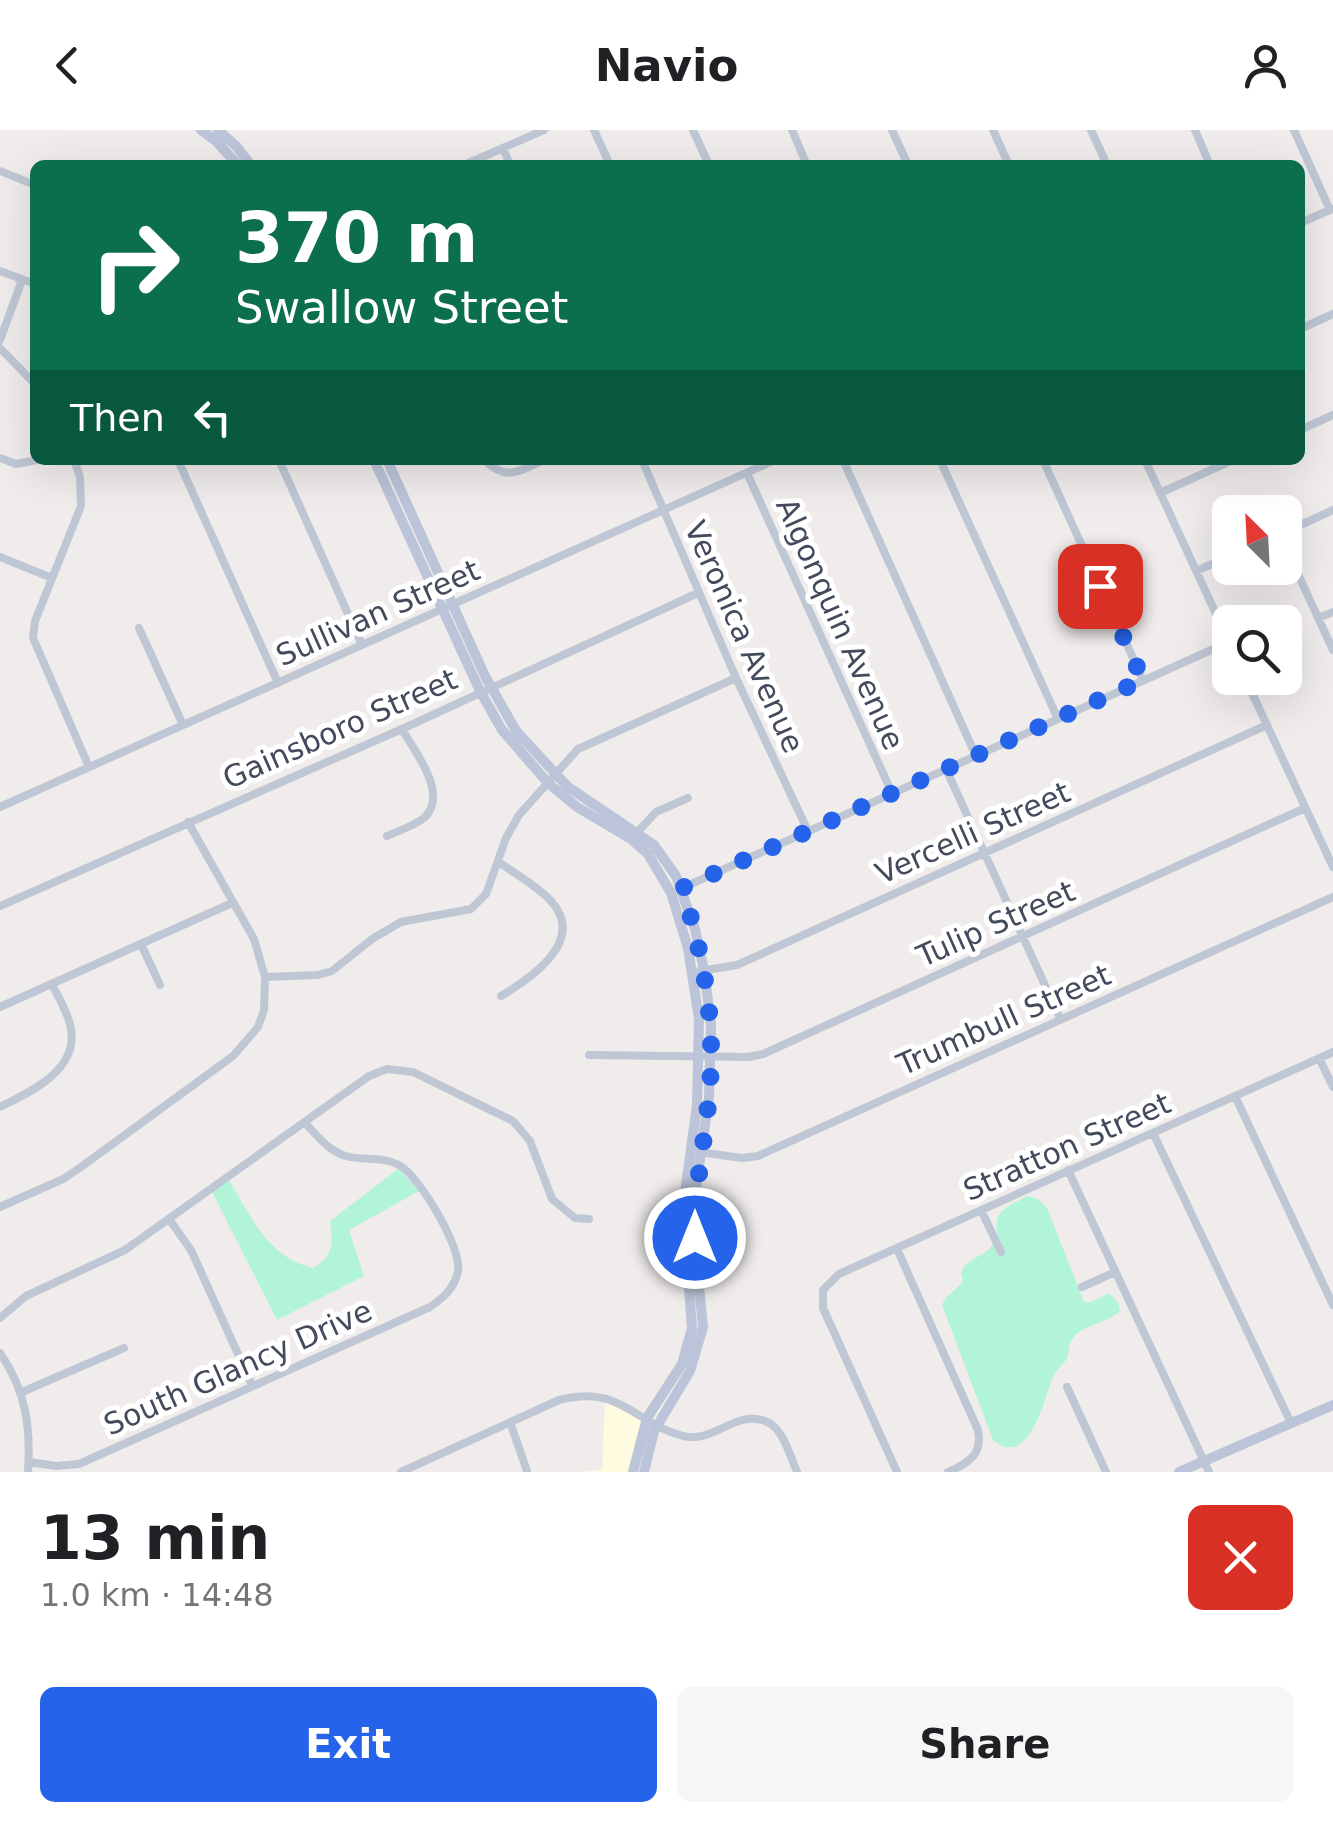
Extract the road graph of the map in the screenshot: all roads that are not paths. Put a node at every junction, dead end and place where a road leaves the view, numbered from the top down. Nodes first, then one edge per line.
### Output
1 (218, 130) edge
2 (544, 130) edge
3 (594, 130) edge
4 (693, 130) edge
5 (792, 130) edge
6 (892, 130) edge
7 (993, 130) edge
8 (1091, 130) edge
9 (1195, 130) edge
10 (1294, 130) edge
11 (204, 131) edge
12 (502, 148) junction
13 (233, 160) edge
14 (247, 160) edge
15 (475, 160) edge
16 (508, 160) edge
17 (608, 160) edge
18 (706, 160) edge
19 (805, 160) edge
20 (906, 160) edge
21 (1007, 160) edge
22 (1105, 160) edge
23 (1208, 160) edge
24 (0, 171) edge
25 (30, 183) edge
26 (1331, 209) edge
27 (1305, 221) edge
28 (0, 271) edge
29 (22, 280) junction
30 (30, 282) edge
31 (1333, 314) edge
32 (1305, 327) edge
33 (0, 340) edge
34 (0, 348) edge
35 (30, 379) edge
36 (1333, 415) edge
37 (1305, 428) edge
38 (0, 458) edge
39 (30, 461) edge
40 (76, 465) edge
41 (180, 465) edge
42 (281, 465) edge
43 (377, 465) edge
44 (389, 465) edge
45 (489, 465) edge
46 (532, 465) edge
47 (644, 465) edge
48 (764, 465) edge
49 (845, 465) edge
50 (942, 465) edge
51 (1046, 465) edge
52 (1147, 465) edge
53 (1222, 465) edge
54 (747, 473) junction
55 (1160, 493) junction
56 (663, 510) junction
57 (1333, 510) edge
58 (1302, 524) edge
59 (0, 557) edge
60 (1212, 564) edge
61 (1196, 571) junction
62 (52, 578) junction
63 (1302, 583) edge
64 (698, 593) junction
65 (1212, 605) edge
66 (448, 606) junction
67 (1333, 612) edge
68 (1318, 618) junction
69 (138, 628) dead end
70 (362, 645) junction
71 (1333, 650) edge
72 (1212, 651) edge
73 (736, 678) junction
74 (1143, 680) junction
75 (278, 682) junction
76 (485, 689) junction
77 (1253, 695) edge
78 (1058, 719) junction
79 (183, 725) junction
80 (1267, 725) junction
81 (402, 729) junction
82 (976, 756) junction
83 (89, 766) junction
84 (946, 769) junction
85 (552, 779) junction
86 (892, 793) junction
87 (0, 794) edge
88 (688, 798) dead end
89 (2, 806) edge
90 (1305, 808) junction
91 (188, 822) junction
92 (808, 831) junction
93 (387, 836) dead end
94 (634, 836) junction
95 (985, 852) junction
96 (499, 862) junction
97 (1333, 867) edge
98 (676, 890) junction
99 (1333, 897) edge
100 (232, 903) junction
101 (0, 906) edge
102 (1022, 936) junction
103 (141, 944) junction
104 (699, 972) junction
105 (265, 978) junction
106 (52, 984) junction
107 (160, 986) dead end
108 (500, 996) dead end
109 (0, 1007) edge
110 (1060, 1018) junction
111 (1333, 1052) edge
112 (589, 1055) dead end
113 (705, 1056) junction
114 (1319, 1058) junction
115 (1333, 1086) edge
116 (1235, 1096) junction
117 (0, 1107) edge
118 (304, 1122) junction
119 (1152, 1133) junction
120 (695, 1151) junction
121 (1068, 1170) junction
122 (0, 1207) edge
123 (981, 1210) junction
124 (169, 1219) junction
125 (588, 1219) dead end
126 (897, 1249) junction
127 (1000, 1252) dead end
128 (1116, 1272) junction
129 (1082, 1287) dead end
130 (1333, 1305) edge
131 (0, 1318) edge
132 (124, 1348) dead end
133 (0, 1353) edge
134 (252, 1384) junction
135 (1067, 1387) dead end
136 (22, 1392) junction
137 (1333, 1405) edge
138 (653, 1421) junction
139 (510, 1422) junction
140 (1291, 1423) junction
141 (1206, 1466) edge
142 (28, 1467) edge
143 (404, 1472) edge
144 (528, 1472) edge
145 (633, 1472) edge
146 (644, 1472) edge
147 (797, 1472) edge
148 (897, 1472) edge
149 (948, 1472) edge
150 (1106, 1472) edge
151 (1179, 1472) edge

1 - 14 street
2 - 12 street
3 - 17 street
4 - 18 street
5 - 19 street
6 - 20 street
7 - 21 street
8 - 22 street
9 - 23 street
10 - 26 street
11 - 13 street
12 - 15 street
12 - 16 street
24 - 25 street
26 - 27 street
28 - 29 street
29 - 30 street
29 - 33 street
31 - 32 street
34 - 35 street
36 - 37 street
38 - 39 street
40 - 62 street
41 - 75 street
42 - 70 street
43 - 66 street
44 - 66 street
45 - 46 street
47 - 56 street, Veronica Avenue
48 - 54 street, Sullivan Street
49 - 82 street
50 - 78 street
51 - 74 street
52 - 55 street
53 - 55 street
54 - 56 street, Sullivan Street
54 - 86 street, Algonquin Avenue
55 - 61 street
56 - 64 street, Veronica Avenue
56 - 66 street, Sullivan Street
57 - 58 street
59 - 62 street
60 - 61 street
61 - 65 street
62 - 83 street
63 - 68 street
64 - 73 street, Veronica Avenue
64 - 76 street, Gainsboro Street
66 - 70 street, Sullivan Street
66 - 76 street
67 - 68 street
68 - 71 street
69 - 79 street
70 - 75 street, Sullivan Street
72 - 74 street
73 - 85 street
73 - 92 street, Veronica Avenue
74 - 78 street
75 - 79 street, Sullivan Street
76 - 81 street, Gainsboro Street
76 - 85 street
77 - 80 street
78 - 82 street
79 - 83 street, Sullivan Street
80 - 90 street
80 - 95 street, Vercelli Street
81 - 91 street, Gainsboro Street
81 - 93 street
82 - 84 street
83 - 89 street, Sullivan Street
84 - 86 street
84 - 95 street
85 - 94 street
85 - 96 street
86 - 92 street
87 - 89 street
88 - 94 street
90 - 97 street
90 - 102 street, Tulip Street
91 - 100 street
91 - 101 street, Gainsboro Street
92 - 98 street
94 - 98 street
95 - 102 street
95 - 104 street, Vercelli Street
96 - 105 street
96 - 108 street
98 - 104 street
99 - 110 street, Trumbull Street
100 - 103 street
100 - 105 street
102 - 110 street
102 - 113 street, Tulip Street
103 - 106 street
103 - 107 street
104 - 113 street
105 - 122 street
106 - 109 street
106 - 117 street
110 - 120 street, Trumbull Street
111 - 114 street, Stratton Street
112 - 113 street, Tulip Street
113 - 120 street
114 - 115 street
114 - 116 street, Stratton Street
116 - 119 street, Stratton Street
116 - 130 street
118 - 124 street
118 - 125 street
118 - 134 street, South Glancy Drive
119 - 121 street, Stratton Street
119 - 140 street
120 - 138 street
121 - 123 street, Stratton Street
121 - 128 street
123 - 126 street, Stratton Street
123 - 127 street
124 - 131 street
124 - 134 street
126 - 148 street, Stratton Street
126 - 149 street
128 - 129 street
128 - 141 street
132 - 136 street
133 - 136 street
134 - 142 street, South Glancy Drive
135 - 150 street
136 - 142 street
137 - 140 street
138 - 139 street
138 - 145 street
138 - 146 street
138 - 147 street
139 - 143 street
139 - 144 street
140 - 141 street
141 - 151 street

